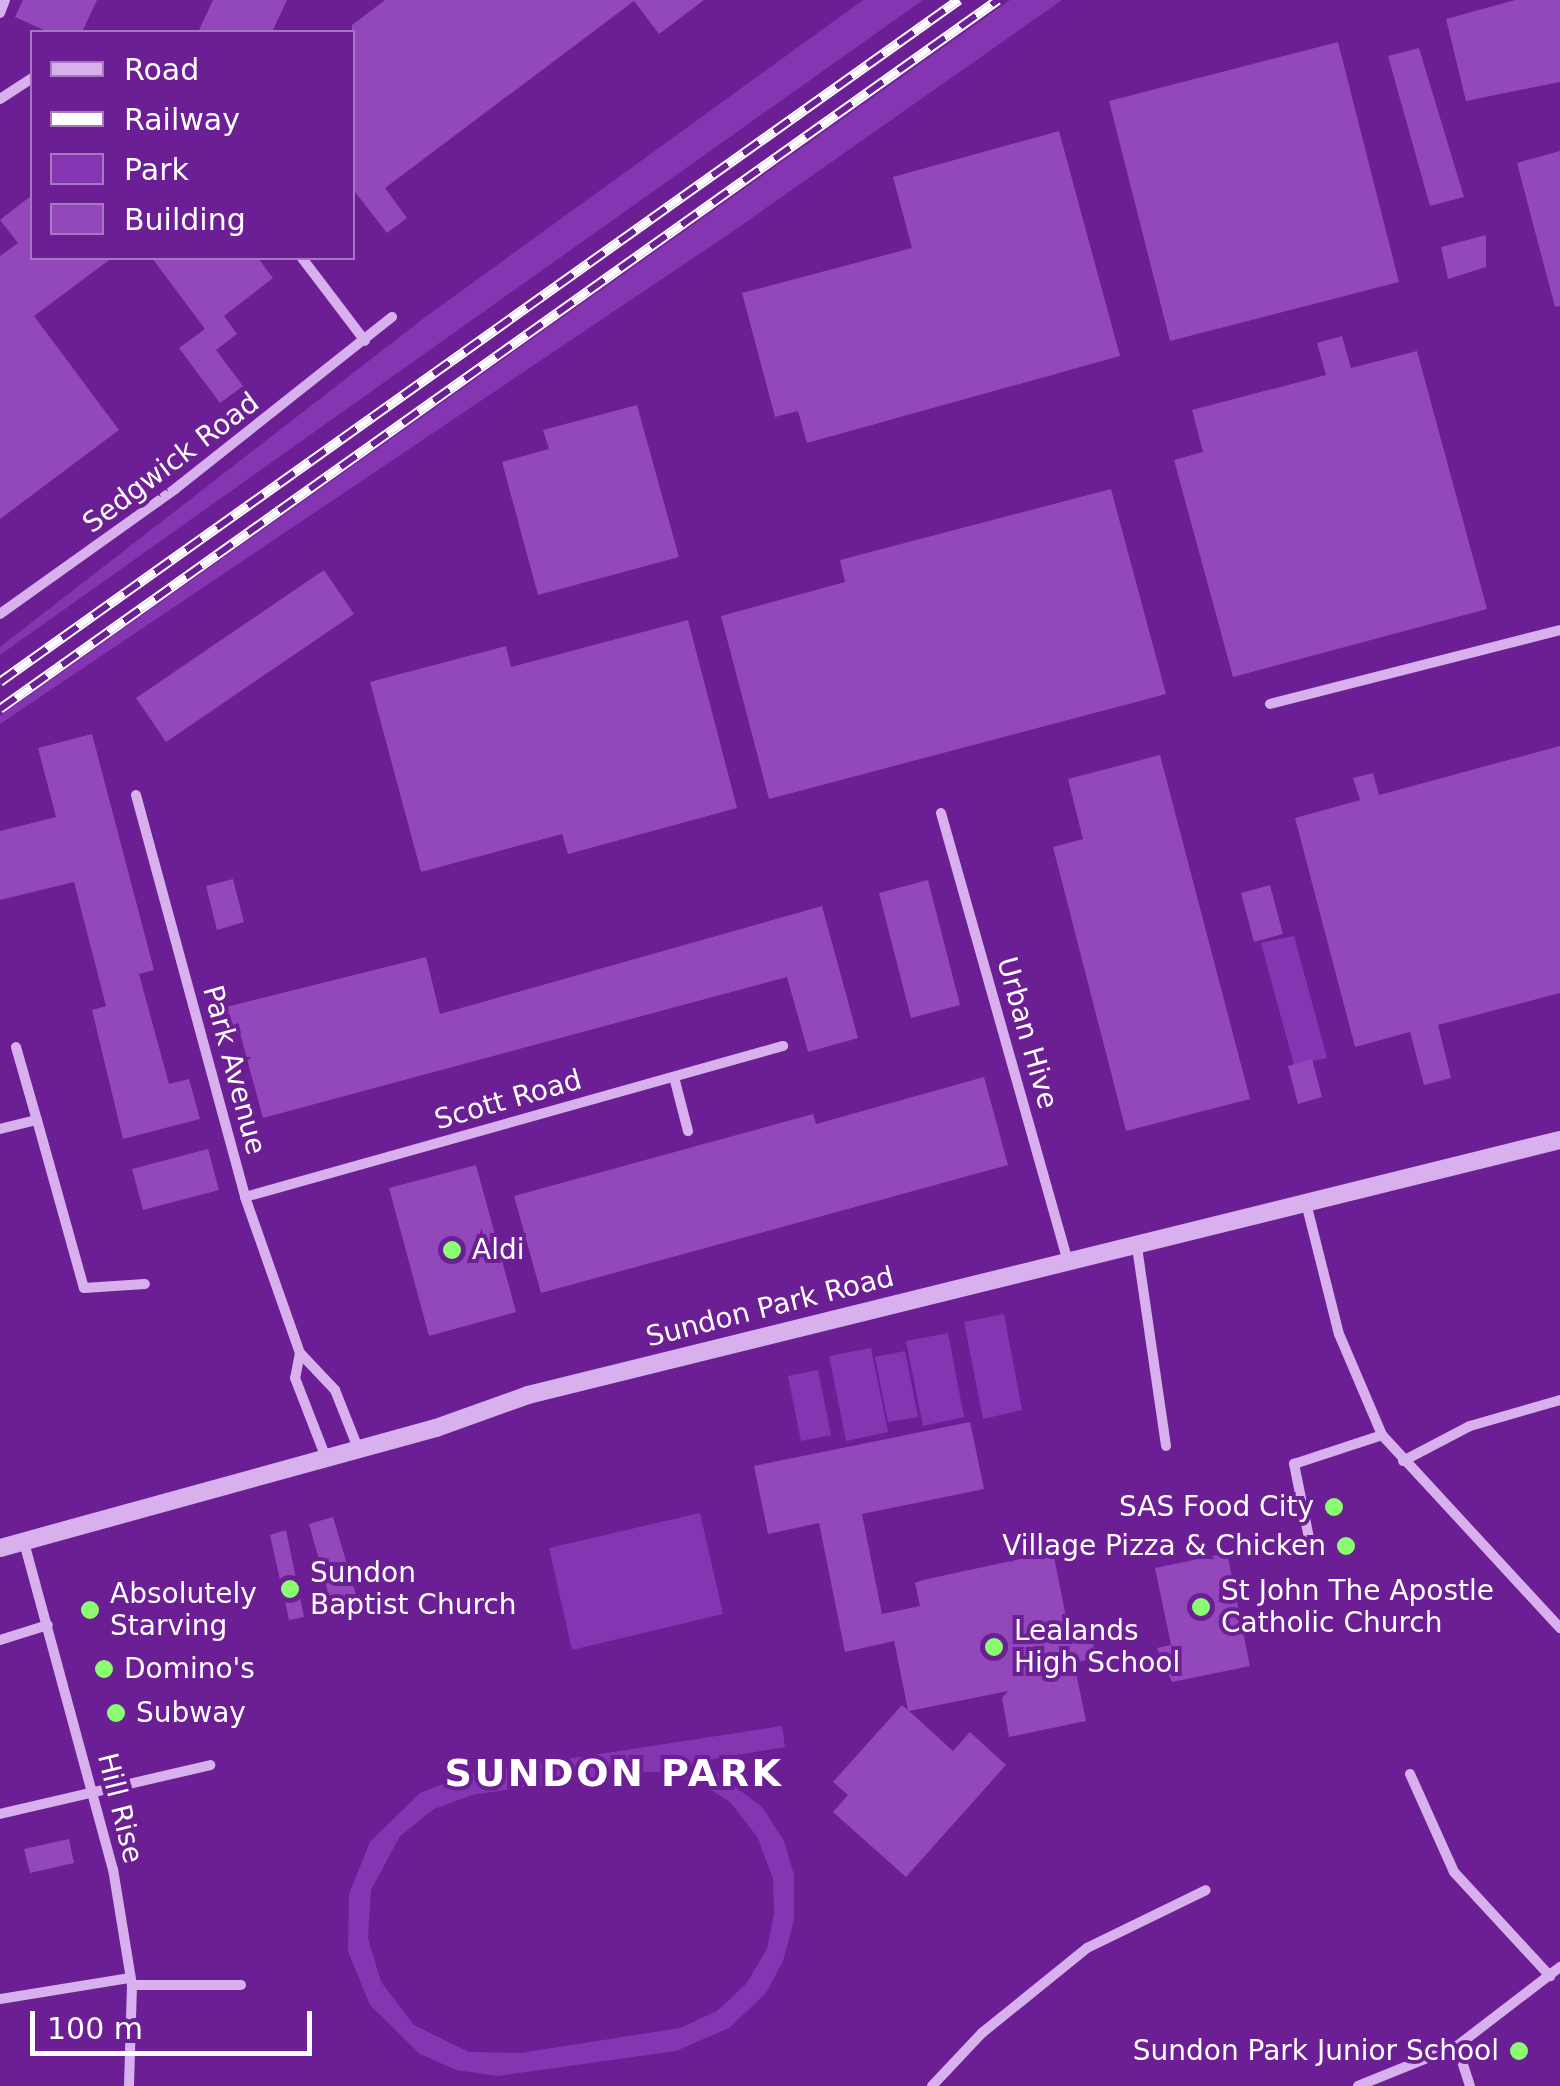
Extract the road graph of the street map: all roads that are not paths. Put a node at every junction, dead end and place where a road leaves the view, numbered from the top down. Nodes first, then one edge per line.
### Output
1 (6, 0) edge
2 (0, 13) edge
3 (30, 79) edge
4 (0, 99) edge
5 (304, 260) edge
6 (392, 318) dead end
7 (365, 341) junction
8 (0, 614) edge
9 (1560, 630) edge
10 (1270, 704) dead end
11 (136, 795) dead end
12 (941, 813) dead end
13 (16, 1046) dead end
14 (783, 1046) dead end
15 (674, 1076) junction
16 (37, 1120) junction
17 (0, 1129) edge
18 (688, 1130) dead end
19 (1560, 1140) edge
20 (245, 1197) junction
21 (1306, 1203) junction
22 (1138, 1247) junction
23 (1069, 1264) junction
24 (145, 1284) dead end
25 (300, 1352) junction
26 (1560, 1400) edge
27 (1382, 1435) junction
28 (1166, 1446) dead end
29 (358, 1448) junction
30 (326, 1458) junction
31 (1404, 1461) junction
32 (1310, 1543) dead end
33 (25, 1546) junction
34 (0, 1548) edge
35 (48, 1625) junction
36 (1560, 1628) edge
37 (0, 1640) edge
38 (210, 1765) dead end
39 (1410, 1774) dead end
40 (94, 1794) junction
41 (0, 1814) edge
42 (1206, 1890) dead end
43 (1560, 1967) edge
44 (1550, 1976) junction
45 (131, 1982) junction
46 (242, 1985) dead end
47 (0, 1999) edge
48 (1457, 2046) junction
49 (128, 2086) edge
50 (932, 2086) edge
51 (1358, 2086) edge
52 (1470, 2086) edge

1 - 2 street
3 - 4 street
5 - 7 street
6 - 7 street, Sedgwick Road
7 - 8 street, Sedgwick Road
9 - 10 street
11 - 20 street, Park Avenue
12 - 23 street, Urban Hive
13 - 16 street
14 - 15 street, Scott Road
15 - 18 street
15 - 20 street, Scott Road
16 - 17 street
16 - 24 street
19 - 21 street, Sundon Park Road
20 - 25 street, Park Avenue
21 - 22 street, Sundon Park Road
21 - 27 street
22 - 23 street, Sundon Park Road
22 - 28 street
23 - 29 street, Sundon Park Road
25 - 29 street, Park Avenue
25 - 30 street, Park Avenue
26 - 31 street
27 - 31 street
27 - 32 street
29 - 30 street, Sundon Park Road
30 - 33 street, Sundon Park Road
31 - 36 street
33 - 34 street, Sundon Park Road
33 - 35 street, Hill Rise
35 - 37 street
35 - 40 street, Hill Rise
38 - 40 street
39 - 44 street
40 - 41 street
40 - 45 street, Hill Rise
42 - 50 street
43 - 44 street
44 - 48 street
45 - 46 street
45 - 47 street
45 - 49 street, Hill Rise
48 - 51 street
48 - 52 street

